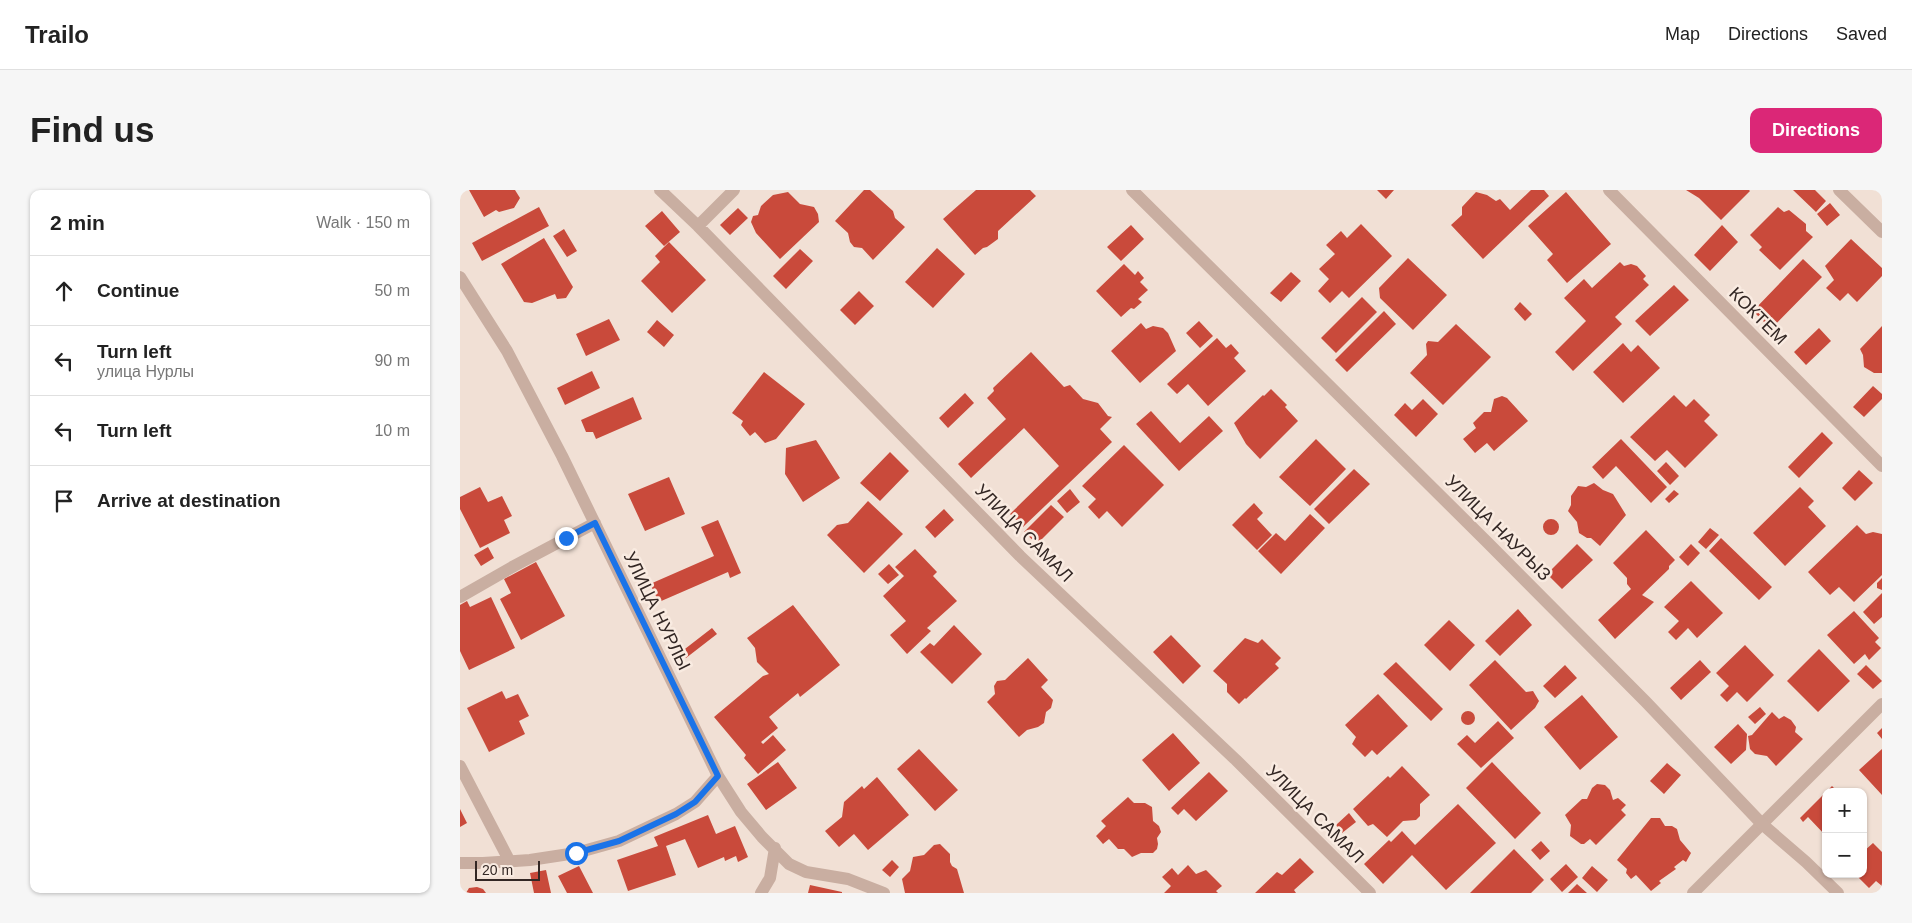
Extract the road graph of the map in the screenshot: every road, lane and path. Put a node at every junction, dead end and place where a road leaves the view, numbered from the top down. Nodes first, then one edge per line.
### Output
1 (660, 190) edge
2 (734, 190) edge
3 (1132, 190) edge
4 (1609, 190) edge
5 (1839, 190) edge
6 (698, 226) junction
7 (1882, 232) edge
8 (460, 277) edge
9 (1882, 466) edge
10 (595, 523) junction
11 (460, 597) edge
12 (1882, 704) edge
13 (460, 766) edge
14 (718, 776) junction
15 (1762, 824) junction
16 (775, 848) junction
17 (510, 862) junction
18 (460, 863) edge
19 (761, 893) edge
20 (884, 893) edge
21 (1370, 893) edge
22 (1693, 893) edge
23 (1838, 893) edge

1 - 6 street, УЛИЦА САМАЛ
2 - 6 street
3 - 15 street, УЛИЦА НАУРЫЗ
4 - 9 street, КОКТЕМ
5 - 7 street
6 - 21 street, УЛИЦА САМАЛ
8 - 10 street, УЛИЦА НУРЛЫ
10 - 11 street
10 - 14 street, УЛИЦА НУРЛЫ
12 - 15 street
13 - 17 street
14 - 16 street, УЛИЦА НУРЛЫ
14 - 17 street
15 - 22 street
15 - 23 street, УЛИЦА НАУРЫЗ
16 - 19 street
16 - 20 street, УЛИЦА НУРЛЫ
17 - 18 street

